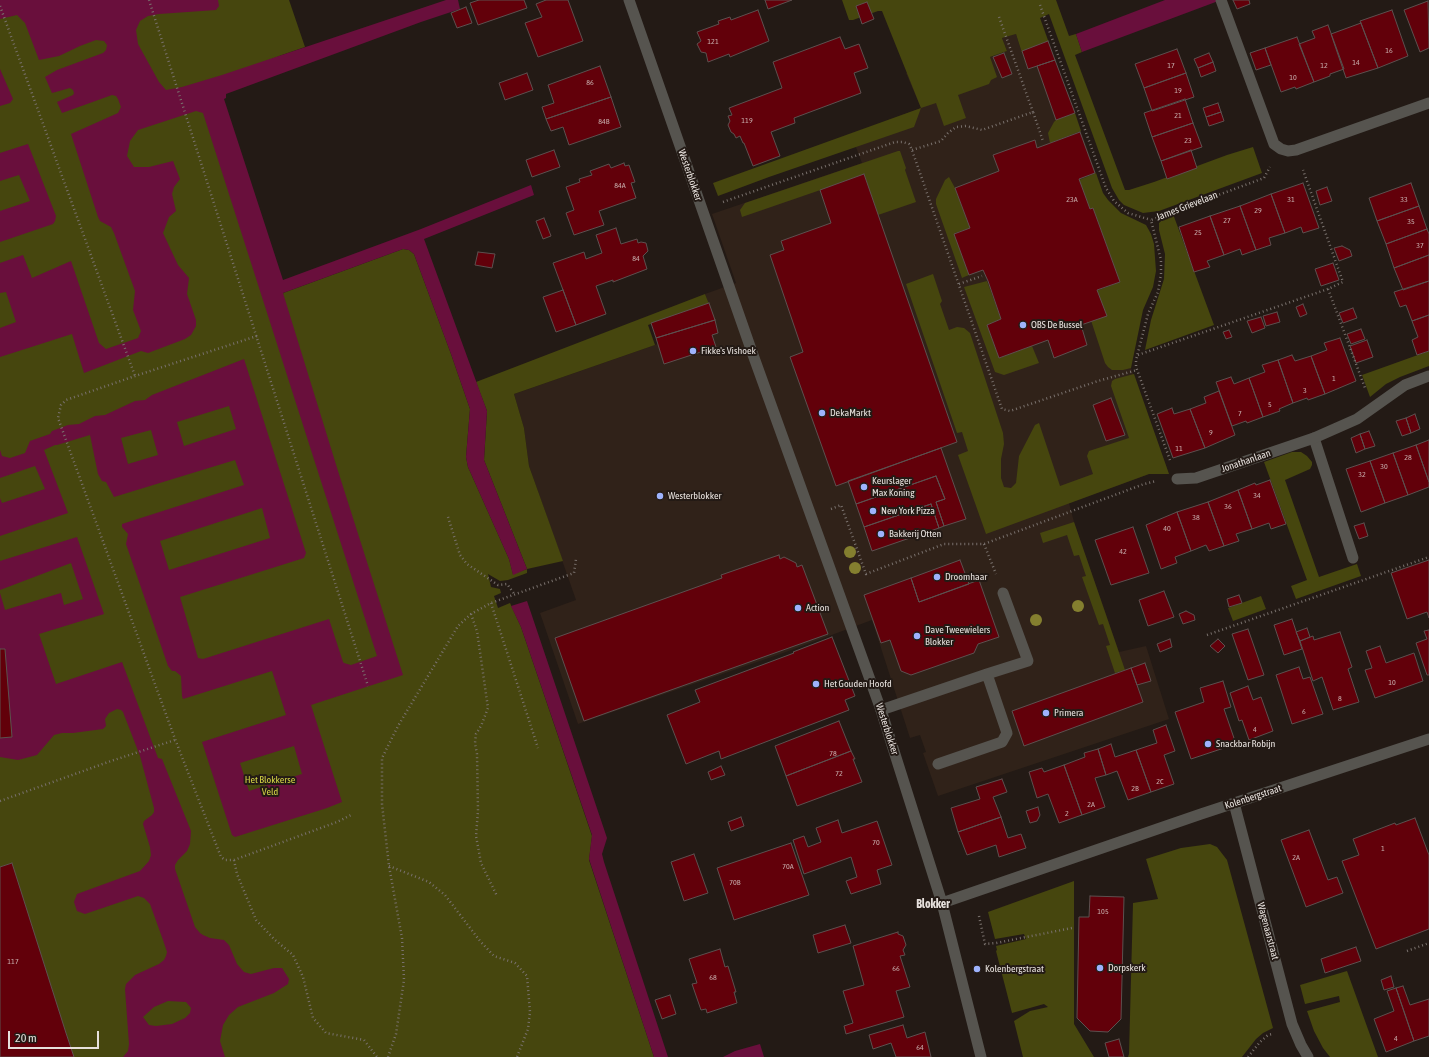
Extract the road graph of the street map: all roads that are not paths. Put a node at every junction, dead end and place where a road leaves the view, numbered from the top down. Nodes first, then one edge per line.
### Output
1 (628, 0) edge
2 (1222, 4) edge
3 (1429, 103) edge
4 (1429, 376) edge
5 (1314, 438) junction
6 (1177, 479) road end
7 (1353, 558) dead end
8 (1003, 593) road end
9 (987, 674) junction
10 (881, 710) junction
11 (1429, 738) edge
12 (938, 764) dead end
13 (1234, 803) junction
14 (942, 903) junction
15 (981, 1057) edge
16 (1308, 1057) edge

1 - 10 street, Westerblokker
2 - 3 street
4 - 5 street, Jonathanlaan
5 - 6 street, Jonathanlaan
5 - 7 street
8 - 9 street
9 - 10 street
9 - 12 street
10 - 14 street, Westerblokker
11 - 13 street, Kolenbergstraat
13 - 14 street, Kolenbergstraat
13 - 16 street, Wagenaarstraat
14 - 15 street, Westerblokker

